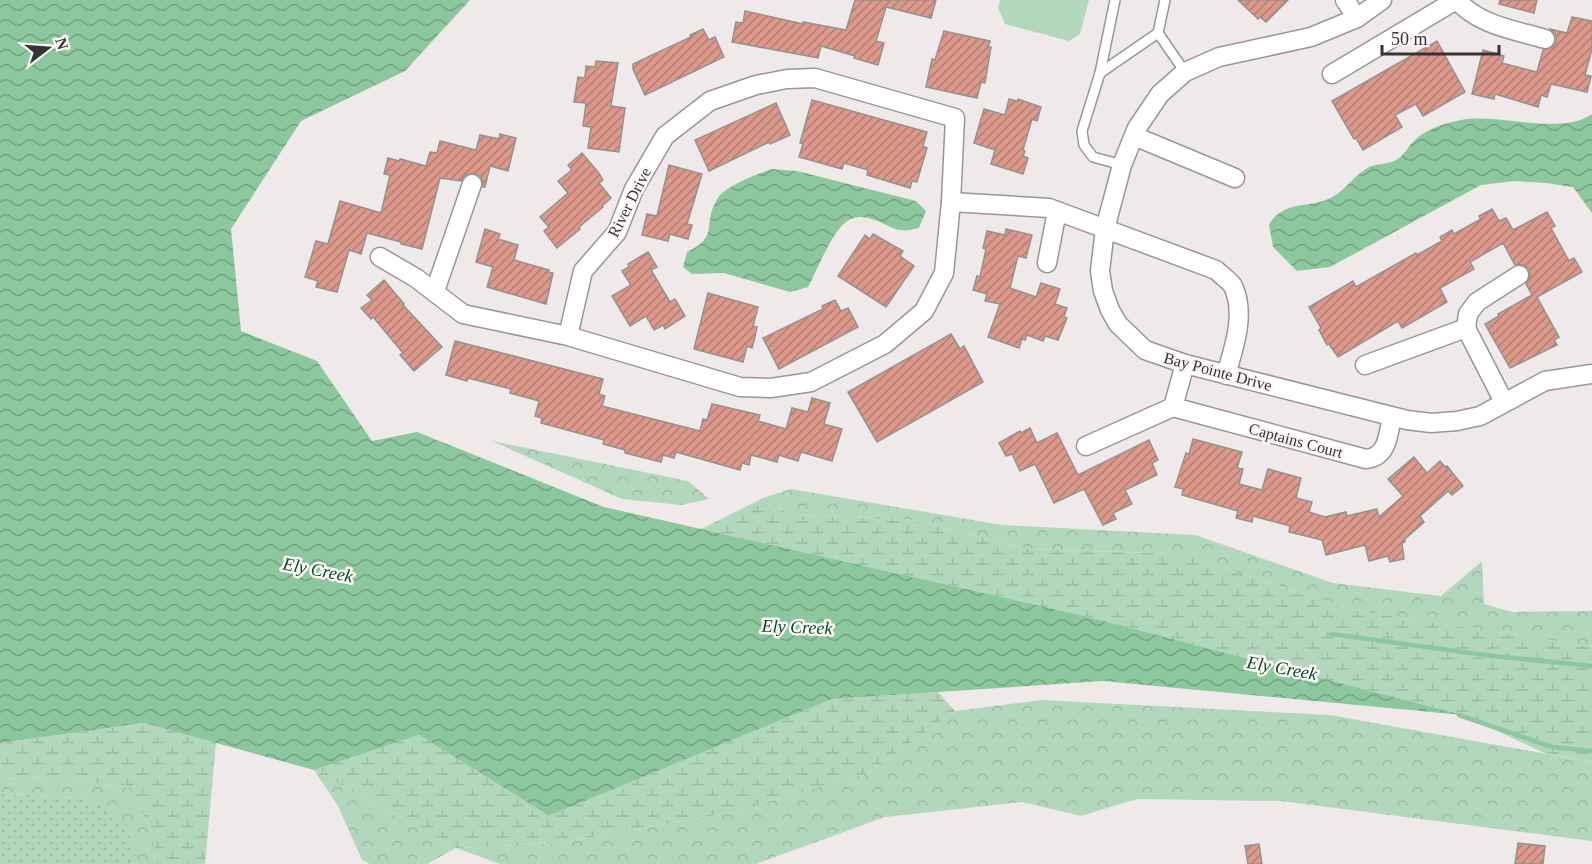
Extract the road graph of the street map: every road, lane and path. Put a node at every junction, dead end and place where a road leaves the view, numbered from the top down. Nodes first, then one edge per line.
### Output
1 (1115, 0) edge
2 (1165, 0) edge
3 (1346, 0) edge
4 (1382, 0) edge
5 (1456, 0) edge
6 (1357, 18) junction
7 (1158, 33) junction
8 (1545, 39) dead end
9 (1185, 72) junction
10 (1100, 73) junction
11 (1332, 74) dead end
12 (1134, 136) junction
13 (1122, 165) junction
14 (1235, 178) dead end
15 (472, 184) dead end
16 (951, 202) junction
17 (1057, 211) junction
18 (1105, 229) junction
19 (380, 257) dead end
20 (1047, 263) dead end
21 (1519, 276) dead end
22 (435, 291) junction
23 (1467, 328) junction
24 (568, 336) junction
25 (1185, 364) junction
26 (1365, 365) dead end
27 (1592, 374) edge
28 (1226, 375) junction
29 (1504, 402) junction
30 (1173, 406) junction
31 (1392, 417) junction
32 (1086, 446) dead end

1 - 10 lane
2 - 7 lane
3 - 6 street
4 - 6 street, Bay Pointe Drive
5 - 8 street
5 - 11 street
6 - 9 street, Bay Pointe Drive
7 - 9 lane
7 - 10 lane
9 - 12 street, Bay Pointe Drive
10 - 13 lane
12 - 13 street, Bay Pointe Drive
12 - 14 street
13 - 18 street, Bay Pointe Drive
15 - 22 street
16 - 17 street
16 - 24 street, River Drive
16 - 24 street, River Drive
17 - 18 street
17 - 20 street
18 - 25 street, Bay Pointe Drive
18 - 28 street
19 - 22 street
21 - 23 street
22 - 24 street
23 - 26 street
23 - 29 street
25 - 28 street, Bay Pointe Drive
25 - 30 street
27 - 29 street, Bay Pointe Drive
28 - 31 street, Bay Pointe Drive
29 - 31 street, Bay Pointe Drive
30 - 31 street, Captains Court
30 - 32 street

